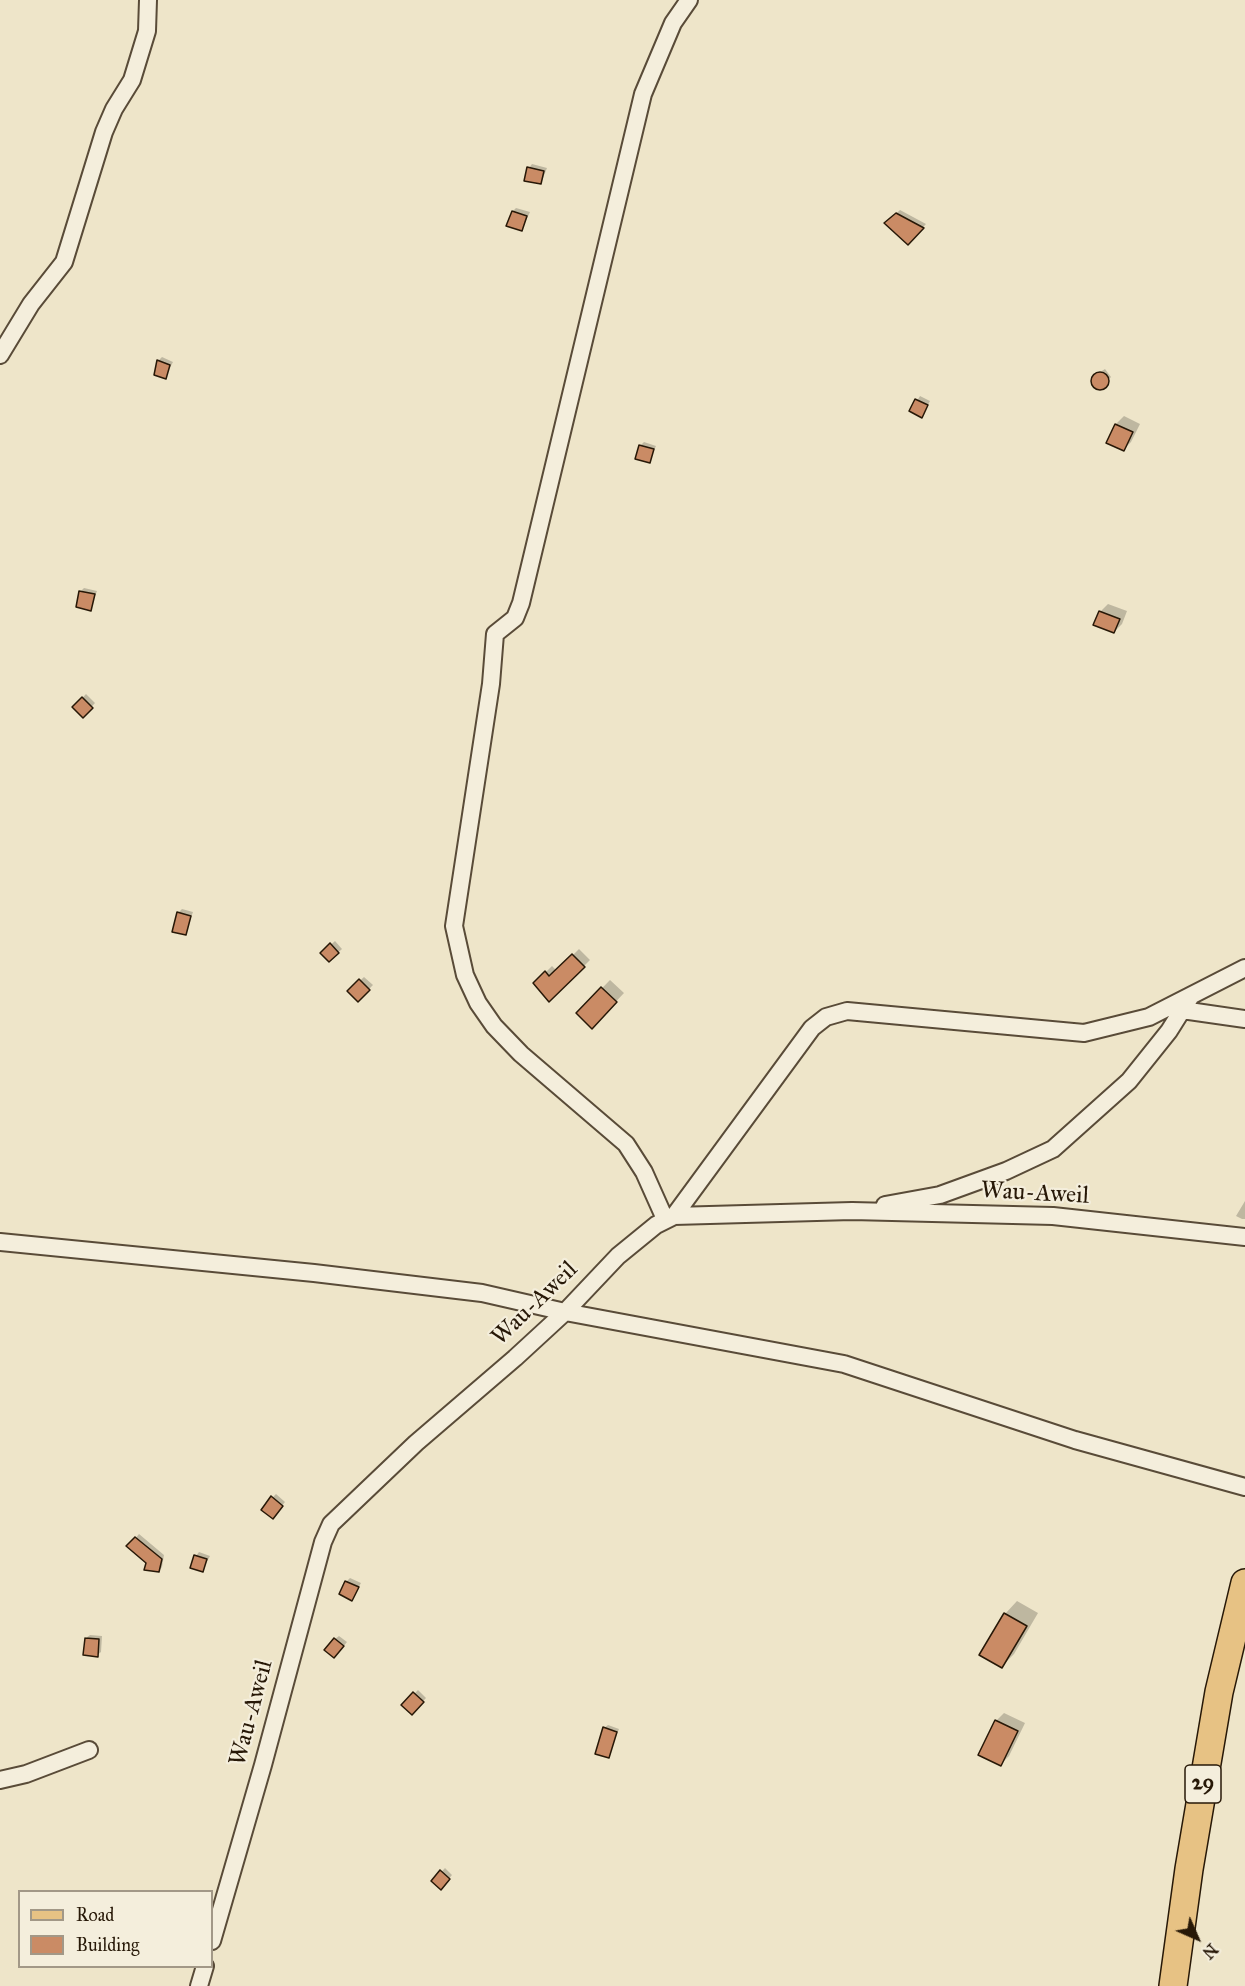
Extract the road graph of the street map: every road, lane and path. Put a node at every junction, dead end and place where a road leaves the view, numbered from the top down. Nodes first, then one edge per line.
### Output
1 (148, 0) edge
2 (689, 0) edge
3 (0, 355) edge
4 (1245, 968) edge
5 (1192, 995) junction
6 (1182, 1010) junction
7 (1245, 1019) edge
8 (852, 1211) junction
9 (669, 1218) junction
10 (1245, 1237) edge
11 (0, 1242) edge
12 (565, 1312) junction
13 (1245, 1487) edge
14 (1245, 1583) edge
15 (88, 1750) dead end
16 (0, 1780) edge
17 (213, 1938) edge
18 (204, 1968) edge
19 (199, 1986) edge
20 (1173, 1986) edge

1 - 3 street
2 - 9 street
4 - 5 street
5 - 6 street
5 - 9 street
6 - 7 street
6 - 8 street
8 - 9 street, Wau-Aweil
8 - 10 street, Wau-Aweil
9 - 12 street, Wau-Aweil
11 - 12 street
12 - 13 street
12 - 17 street, Wau-Aweil
14 - 20 main road, 29
15 - 16 street
18 - 19 street

